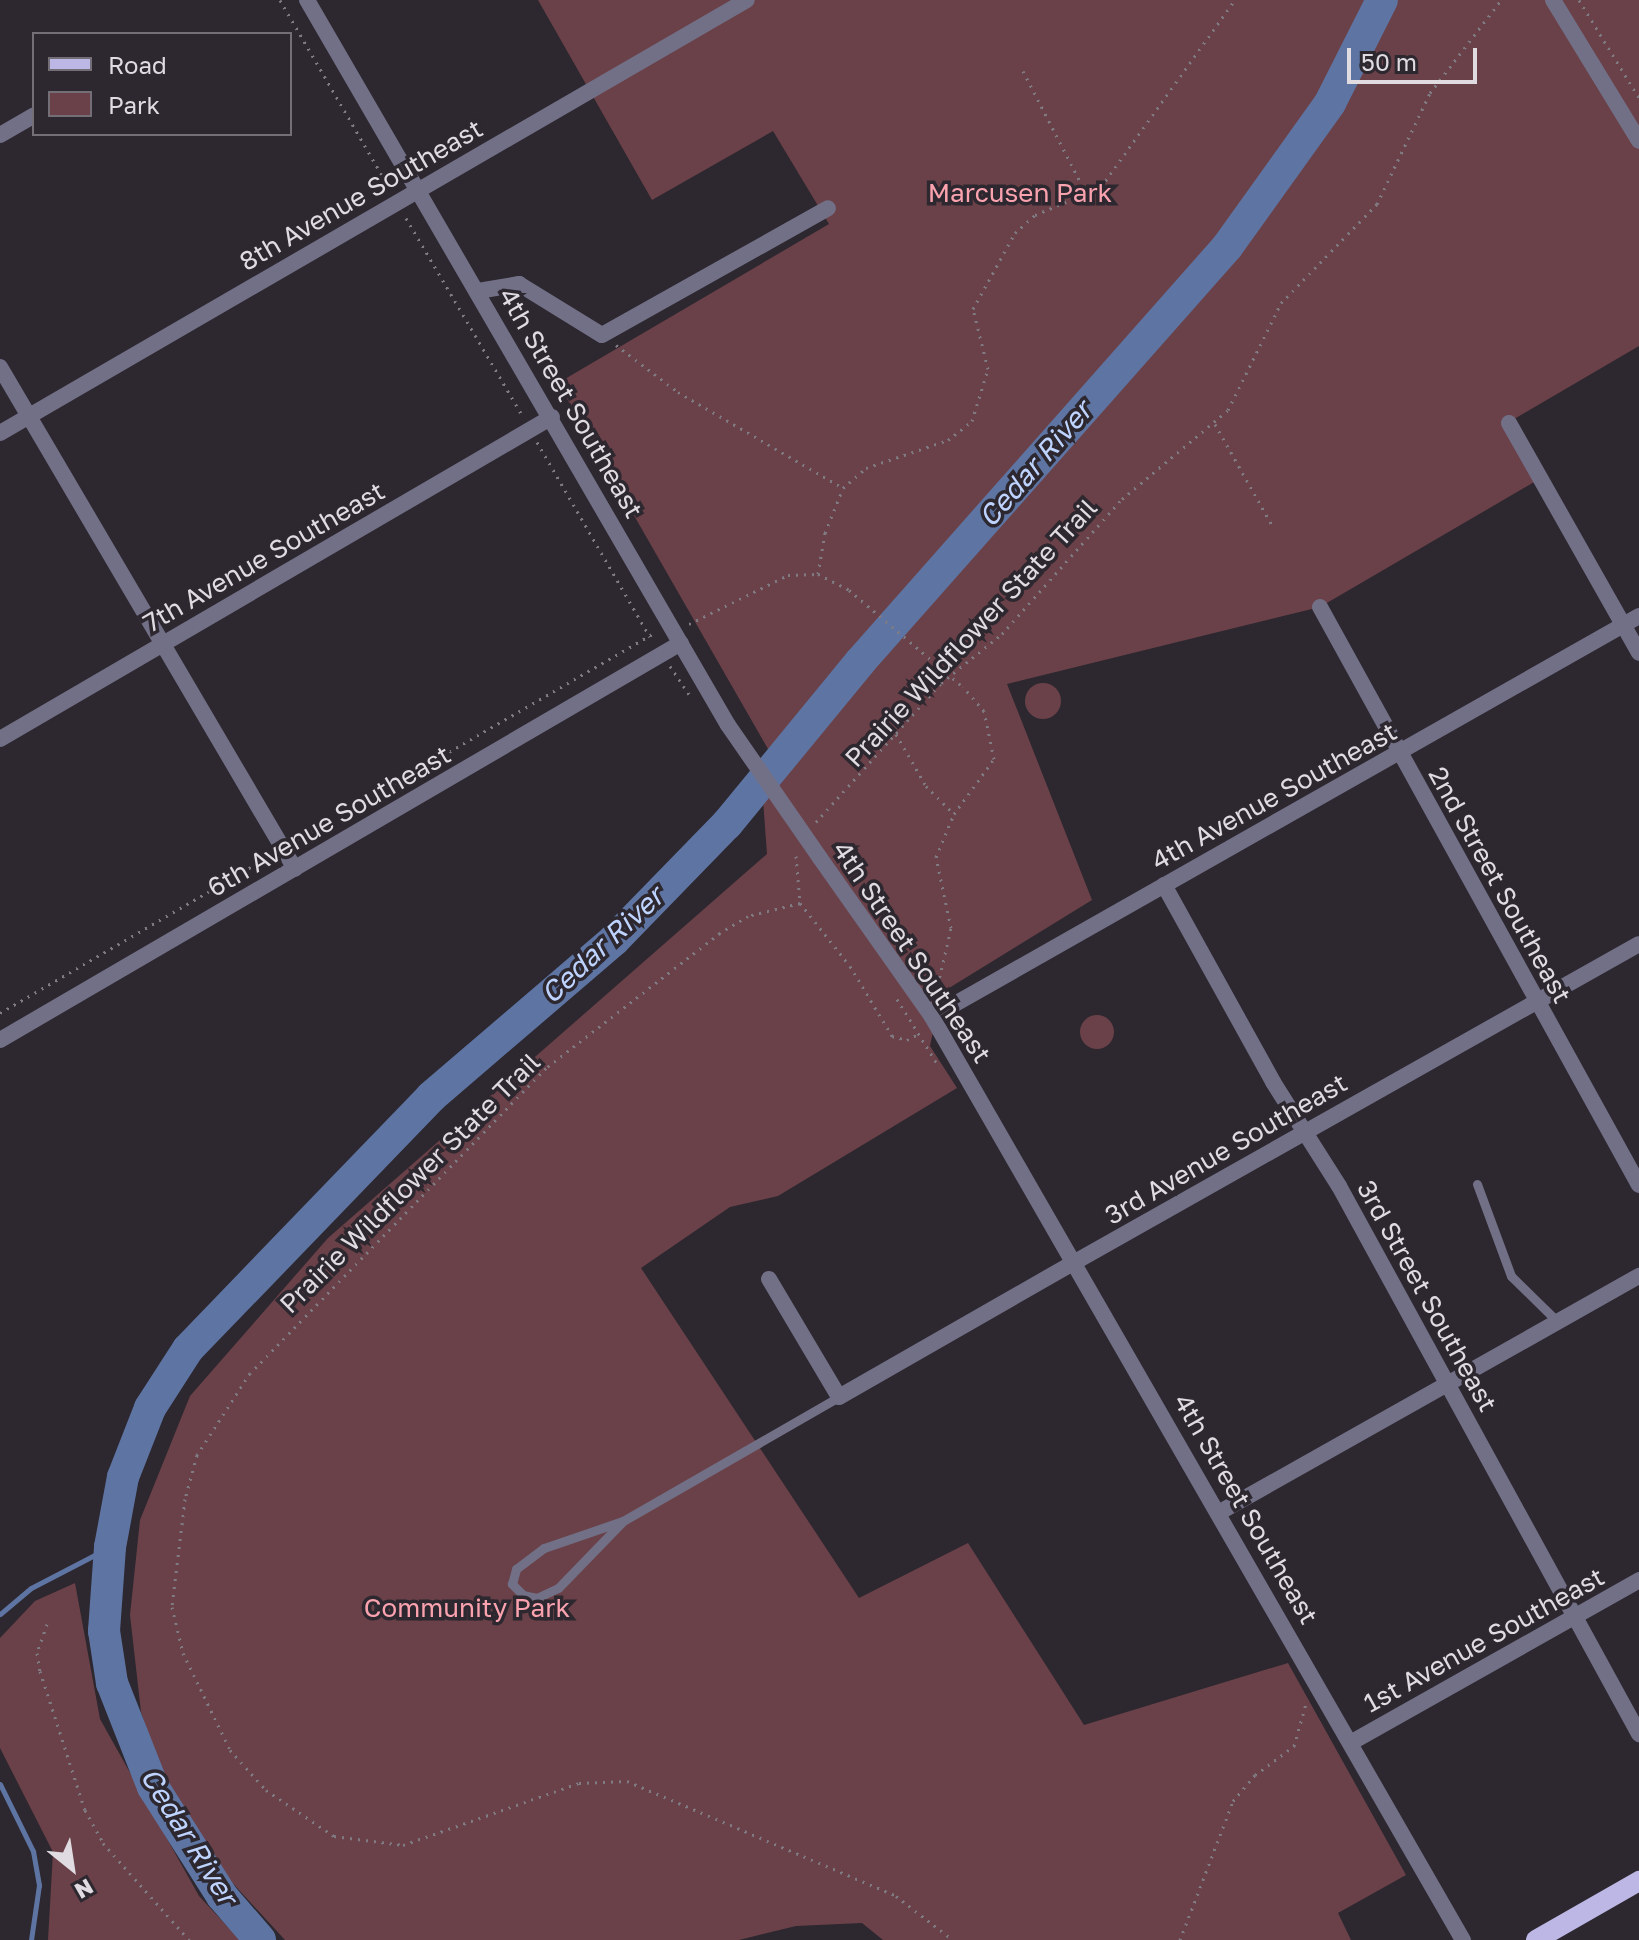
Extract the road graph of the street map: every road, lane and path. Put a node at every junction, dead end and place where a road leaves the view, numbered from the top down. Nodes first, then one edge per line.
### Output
1 (280, 0) edge
2 (307, 0) edge
3 (747, 0) edge
4 (1235, 0) edge
5 (1501, 0) edge
6 (1553, 0) edge
7 (1579, 0) edge
8 (1023, 71) dead end
9 (1639, 98) edge
10 (32, 116) edge
11 (0, 135) edge
12 (1639, 141) edge
13 (419, 190) junction
14 (1088, 197) junction
15 (397, 203) junction
16 (828, 208) dead end
17 (478, 291) junction
18 (602, 335) junction
19 (0, 367) edge
20 (29, 416) junction
21 (552, 417) junction
22 (1509, 423) dead end
23 (1215, 424) junction
24 (530, 430) junction
25 (0, 433) edge
26 (843, 488) junction
27 (1273, 527) dead end
28 (818, 574) junction
29 (1320, 607) dead end
30 (1639, 616) edge
31 (1623, 625) junction
32 (648, 635) junction
33 (677, 635) junction
34 (162, 644) junction
35 (1639, 653) edge
36 (662, 654) junction
37 (699, 709) dead end
38 (896, 734) junction
39 (0, 739) edge
40 (1399, 753) junction
41 (954, 814) junction
42 (808, 834) dead end
43 (799, 847) dead end
44 (283, 848) junction
45 (295, 869) junction
46 (1164, 885) junction
47 (800, 903) junction
48 (1639, 944) edge
49 (1537, 1001) junction
50 (0, 1013) edge
51 (932, 1017) junction
52 (0, 1040) edge
53 (1304, 1132) junction
54 (1477, 1184) dead end
55 (1639, 1185) edge
56 (1075, 1262) junction
57 (1639, 1276) edge
58 (769, 1279) dead end
59 (1558, 1322) junction
60 (1448, 1384) junction
61 (839, 1397) junction
62 (1220, 1512) junction
63 (623, 1521) junction
64 (1639, 1580) edge
65 (1575, 1616) junction
66 (47, 1624) dead end
67 (1316, 1678) junction
68 (1639, 1734) edge
69 (1352, 1742) junction
70 (1639, 1881) edge
71 (189, 1940) edge
72 (953, 1940) edge
73 (1180, 1940) edge
74 (1463, 1940) edge
75 (1536, 1940) edge

1 - 15 path
2 - 13 street, 4th Street Southeast
3 - 13 street, 8th Avenue Southeast
4 - 14 path
5 - 23 path, Prairie Wildflower State Trail
6 - 12 street
7 - 9 path
8 - 14 path
10 - 11 street
13 - 15 street, 8th Avenue Southeast
13 - 17 street, 4th Street Southeast
14 - 26 path
15 - 20 street, 8th Avenue Southeast
15 - 24 path
16 - 18 street
17 - 18 street
17 - 21 street, 4th Street Southeast
18 - 26 path
19 - 20 street
20 - 25 street, 8th Avenue Southeast
20 - 34 street
21 - 24 street, 7th Avenue Southeast
21 - 33 street, 4th Street Southeast
22 - 31 street
23 - 27 path
23 - 38 path, Prairie Wildflower State Trail
24 - 32 path
24 - 34 street, 7th Avenue Southeast
26 - 28 path
28 - 33 path
28 - 41 path, bridge
29 - 40 street, 2nd Street Southeast
30 - 31 street, 4th Avenue Southeast
31 - 35 street
31 - 40 street, 4th Avenue Southeast
32 - 33 path
32 - 36 path
32 - 44 path
33 - 36 street, 6th Avenue Southeast
33 - 51 street, 4th Street Southeast, bridge
34 - 39 street, 7th Avenue Southeast
34 - 44 street
36 - 37 path
36 - 45 street, 6th Avenue Southeast
38 - 41 path
38 - 42 path, Prairie Wildflower State Trail
40 - 46 street, 4th Avenue Southeast
40 - 49 street, 2nd Street Southeast
41 - 51 path
43 - 47 path
44 - 45 street
44 - 50 path
45 - 52 street, 6th Avenue Southeast
46 - 51 street, 4th Avenue Southeast
46 - 53 street, 3rd Street Southeast
47 - 51 path
47 - 72 path, Prairie Wildflower State Trail
48 - 49 street, 3rd Avenue Southeast
49 - 53 street, 3rd Avenue Southeast
49 - 55 street, 2nd Street Southeast
51 - 56 street, 4th Street Southeast
53 - 56 street, 3rd Avenue Southeast
53 - 60 street, 3rd Street Southeast
54 - 59 lane
56 - 61 street, 3rd Avenue Southeast
56 - 62 street, 4th Street Southeast
57 - 59 street
58 - 61 street
59 - 60 street
60 - 62 street
60 - 65 street, 3rd Street Southeast
61 - 63 lane
62 - 67 street, 4th Street Southeast
63 - 63 lane
64 - 65 street, 1st Avenue Southeast
65 - 68 street, 3rd Street Southeast
65 - 69 street, 1st Avenue Southeast
66 - 71 path
67 - 69 street, 4th Street Southeast
67 - 73 path
69 - 74 street, 4th Street Southeast
70 - 75 main road

